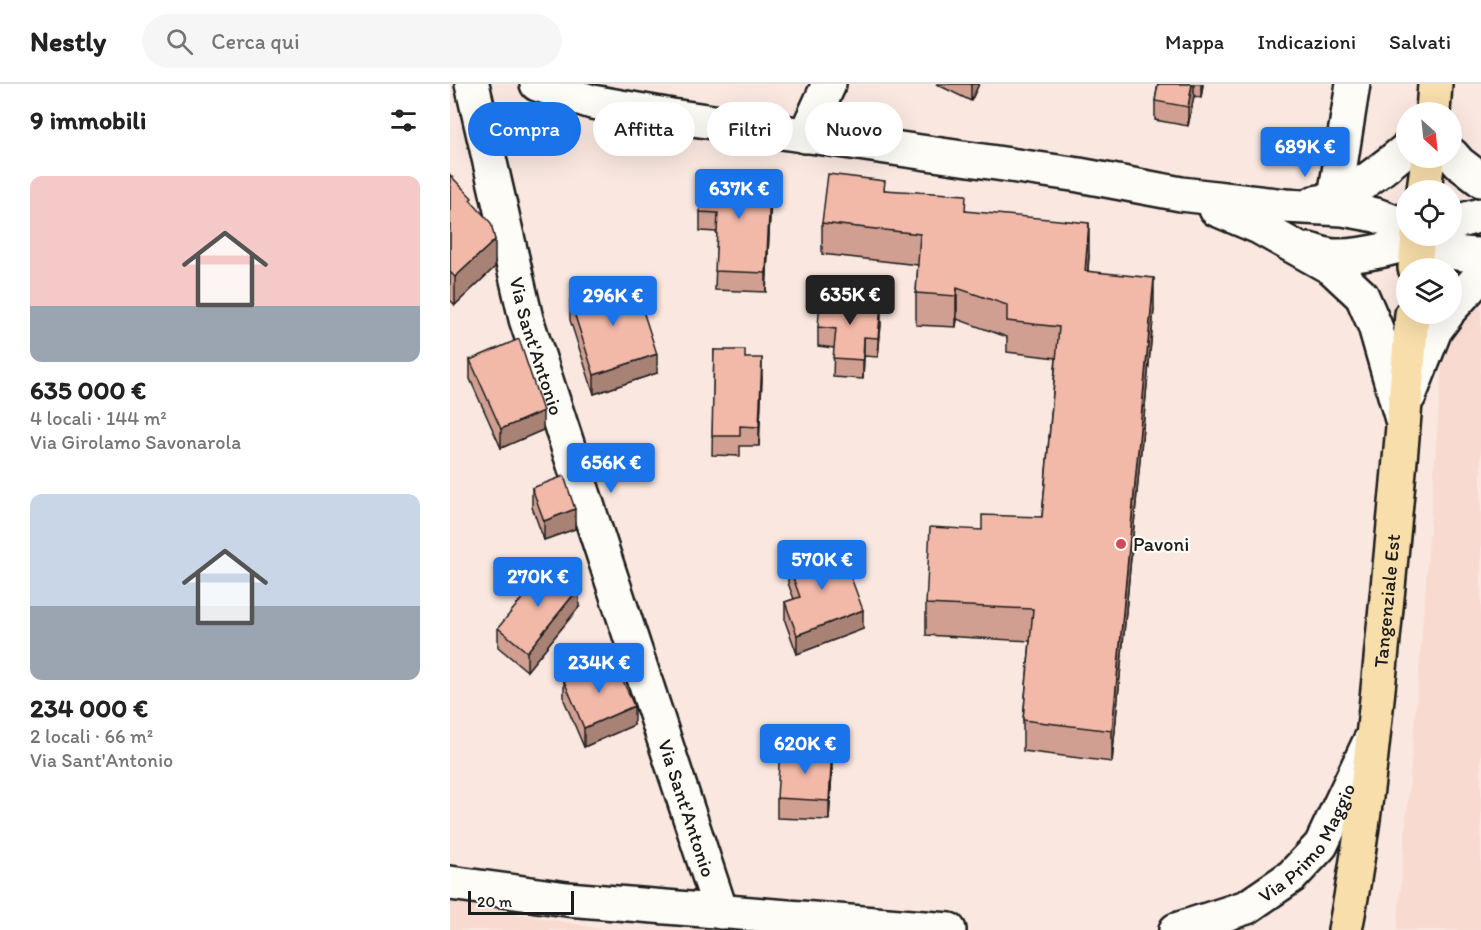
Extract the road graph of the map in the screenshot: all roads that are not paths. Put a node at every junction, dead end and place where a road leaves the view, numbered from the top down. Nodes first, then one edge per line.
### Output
1 (472, 84) edge
2 (537, 84) edge
3 (830, 84) edge
4 (1353, 84) edge
5 (1435, 84) edge
6 (821, 102) edge
7 (1434, 102) edge
8 (805, 136) edge
9 (903, 150) edge
10 (1396, 157) edge
11 (1462, 165) edge
12 (1481, 180) edge
13 (1181, 194) junction
14 (1335, 197) junction
15 (1286, 206) junction
16 (1481, 216) edge
17 (1462, 221) edge
18 (1396, 222) edge
19 (1396, 245) edge
20 (1431, 246) edge
21 (1295, 247) junction
22 (1481, 255) edge
23 (1481, 275) edge
24 (1462, 296) edge
25 (1411, 324) edge
26 (1440, 324) edge
27 (1405, 413) junction
28 (1374, 734) junction
29 (450, 883) edge
30 (1353, 887) junction
31 (720, 912) junction
32 (949, 930) edge
33 (1176, 930) edge
34 (1345, 930) edge
35 (1357, 930) edge

1 - 31 street, Via Sant'Antonio
2 - 8 street
3 - 6 street
4 - 14 street
5 - 7 main road
9 - 13 street
10 - 14 street
11 - 12 street
13 - 15 street
13 - 21 street
14 - 15 street
15 - 18 street
16 - 17 street
19 - 21 street
20 - 22 street
21 - 27 street
23 - 24 street
25 - 27 main road, Tangenziale Est
26 - 27 street
27 - 28 main road, Tangenziale Est
28 - 30 main road, Tangenziale Est
28 - 33 street, Via Primo Maggio
29 - 31 street
30 - 34 main road, Tangenziale Est
30 - 35 main road, Tangenziale Est
31 - 32 street

